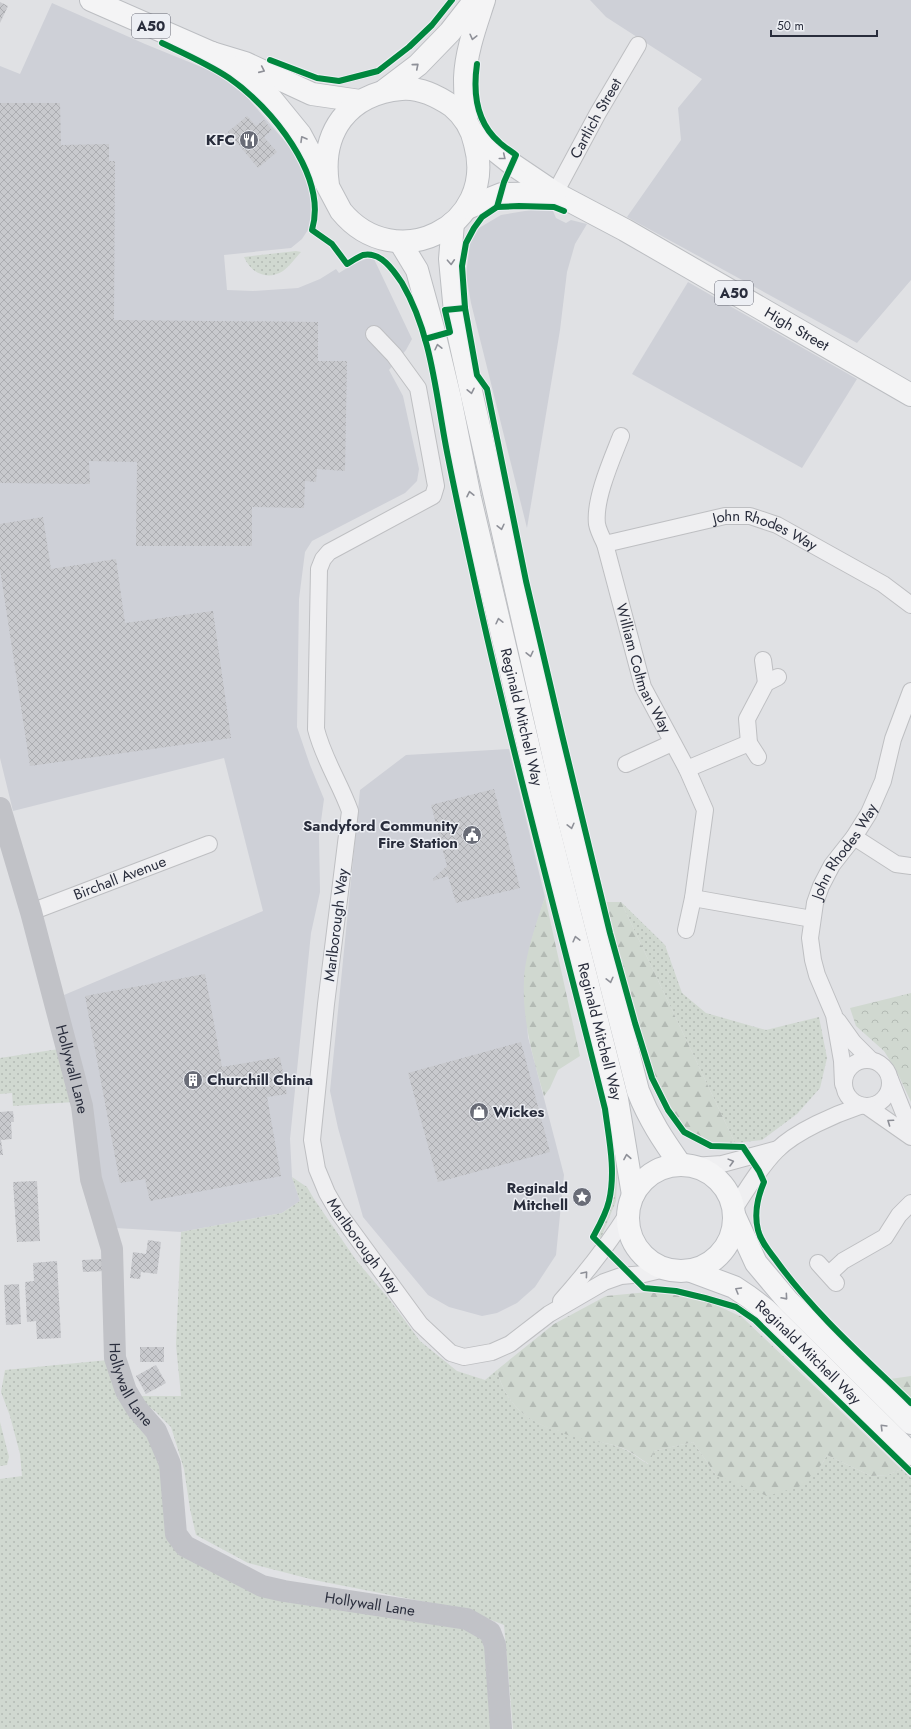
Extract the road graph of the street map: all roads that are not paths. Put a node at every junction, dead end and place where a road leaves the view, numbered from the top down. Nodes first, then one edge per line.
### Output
1 (91, 0) edge
2 (475, 0) edge
3 (484, 0) edge
4 (638, 45) dead end
5 (212, 53) junction
6 (386, 90) junction
7 (360, 101) junction
8 (469, 127) junction
9 (328, 185) junction
10 (556, 193) junction
11 (460, 216) junction
12 (400, 242) junction
13 (374, 334) dead end
14 (911, 395) edge
15 (621, 436) dead end
16 (605, 544) junction
17 (911, 605) edge
18 (763, 660) dead end
19 (911, 691) edge
20 (672, 743) junction
21 (749, 743) junction
22 (758, 756) dead end
23 (626, 764) dead end
24 (687, 769) junction
25 (0, 808) edge
26 (854, 837) junction
27 (209, 844) dead end
28 (911, 866) edge
29 (693, 898) junction
30 (31, 912) junction
31 (812, 919) junction
32 (686, 930) dead end
33 (834, 1015) junction
34 (871, 1060) junction
35 (889, 1076) junction
36 (844, 1087) junction
37 (864, 1106) junction
38 (808, 1128) junction
39 (911, 1131) edge
40 (911, 1137) edge
41 (778, 1149) junction
42 (687, 1165) junction
43 (911, 1203) edge
44 (630, 1204) junction
45 (734, 1213) junction
46 (665, 1269) junction
47 (691, 1271) junction
48 (828, 1274) dead end
49 (549, 1314) junction
50 (911, 1423) edge
51 (911, 1454) edge
52 (501, 1729) edge

1 - 5 main road, A50
6 -> 2 main road
3 -> 8 main road
4 - 10 street, Cartlich Street
5 -> 7 main road, A50
9 -> 5 main road
6 - 7 main road, A50
6 - 8 main road, A50
7 - 9 main road, A50
8 -> 10 main road, High Street / A50
8 - 11 main road
9 - 12 main road, A50
10 - 11 main road, High Street / A50
10 - 14 main road, High Street / A50
11 - 12 main road, A50
11 -> 42 main road, Reginald Mitchell Way
44 -> 12 main road, Reginald Mitchell Way
13 - 49 street, Marlborough Way
15 - 16 street, William Coltman Way
16 - 17 street, John Rhodes Way
16 - 20 street, William Coltman Way
18 - 21 street
19 - 26 street, John Rhodes Way
20 - 23 street
20 - 24 street, William Coltman Way
21 - 22 street
21 - 24 street
24 - 29 street, William Coltman Way
25 - 30 street, Hollywall Lane
26 - 28 street
26 - 31 street, John Rhodes Way
27 - 30 street, Birchall Avenue
29 - 31 street
29 - 32 street, William Coltman Way
30 - 52 street, Hollywall Lane
31 - 33 street, John Rhodes Way
33 - 34 street, John Rhodes Way
33 - 36 street, John Rhodes Way
34 - 35 street
34 - 36 street
35 - 37 street
35 - 39 street
36 - 37 street
36 - 38 street
37 - 38 street
40 -> 37 street
38 - 41 street
42 -> 41 street
41 - 45 street
42 - 44 main road
42 - 45 main road
43 - 48 street
44 - 46 main road
49 -> 44 street, Marlborough Way
45 - 47 main road
45 -> 50 main road, Reginald Mitchell Way
46 - 47 main road
46 - 49 street, Marlborough Way
51 -> 47 main road, Reginald Mitchell Way

